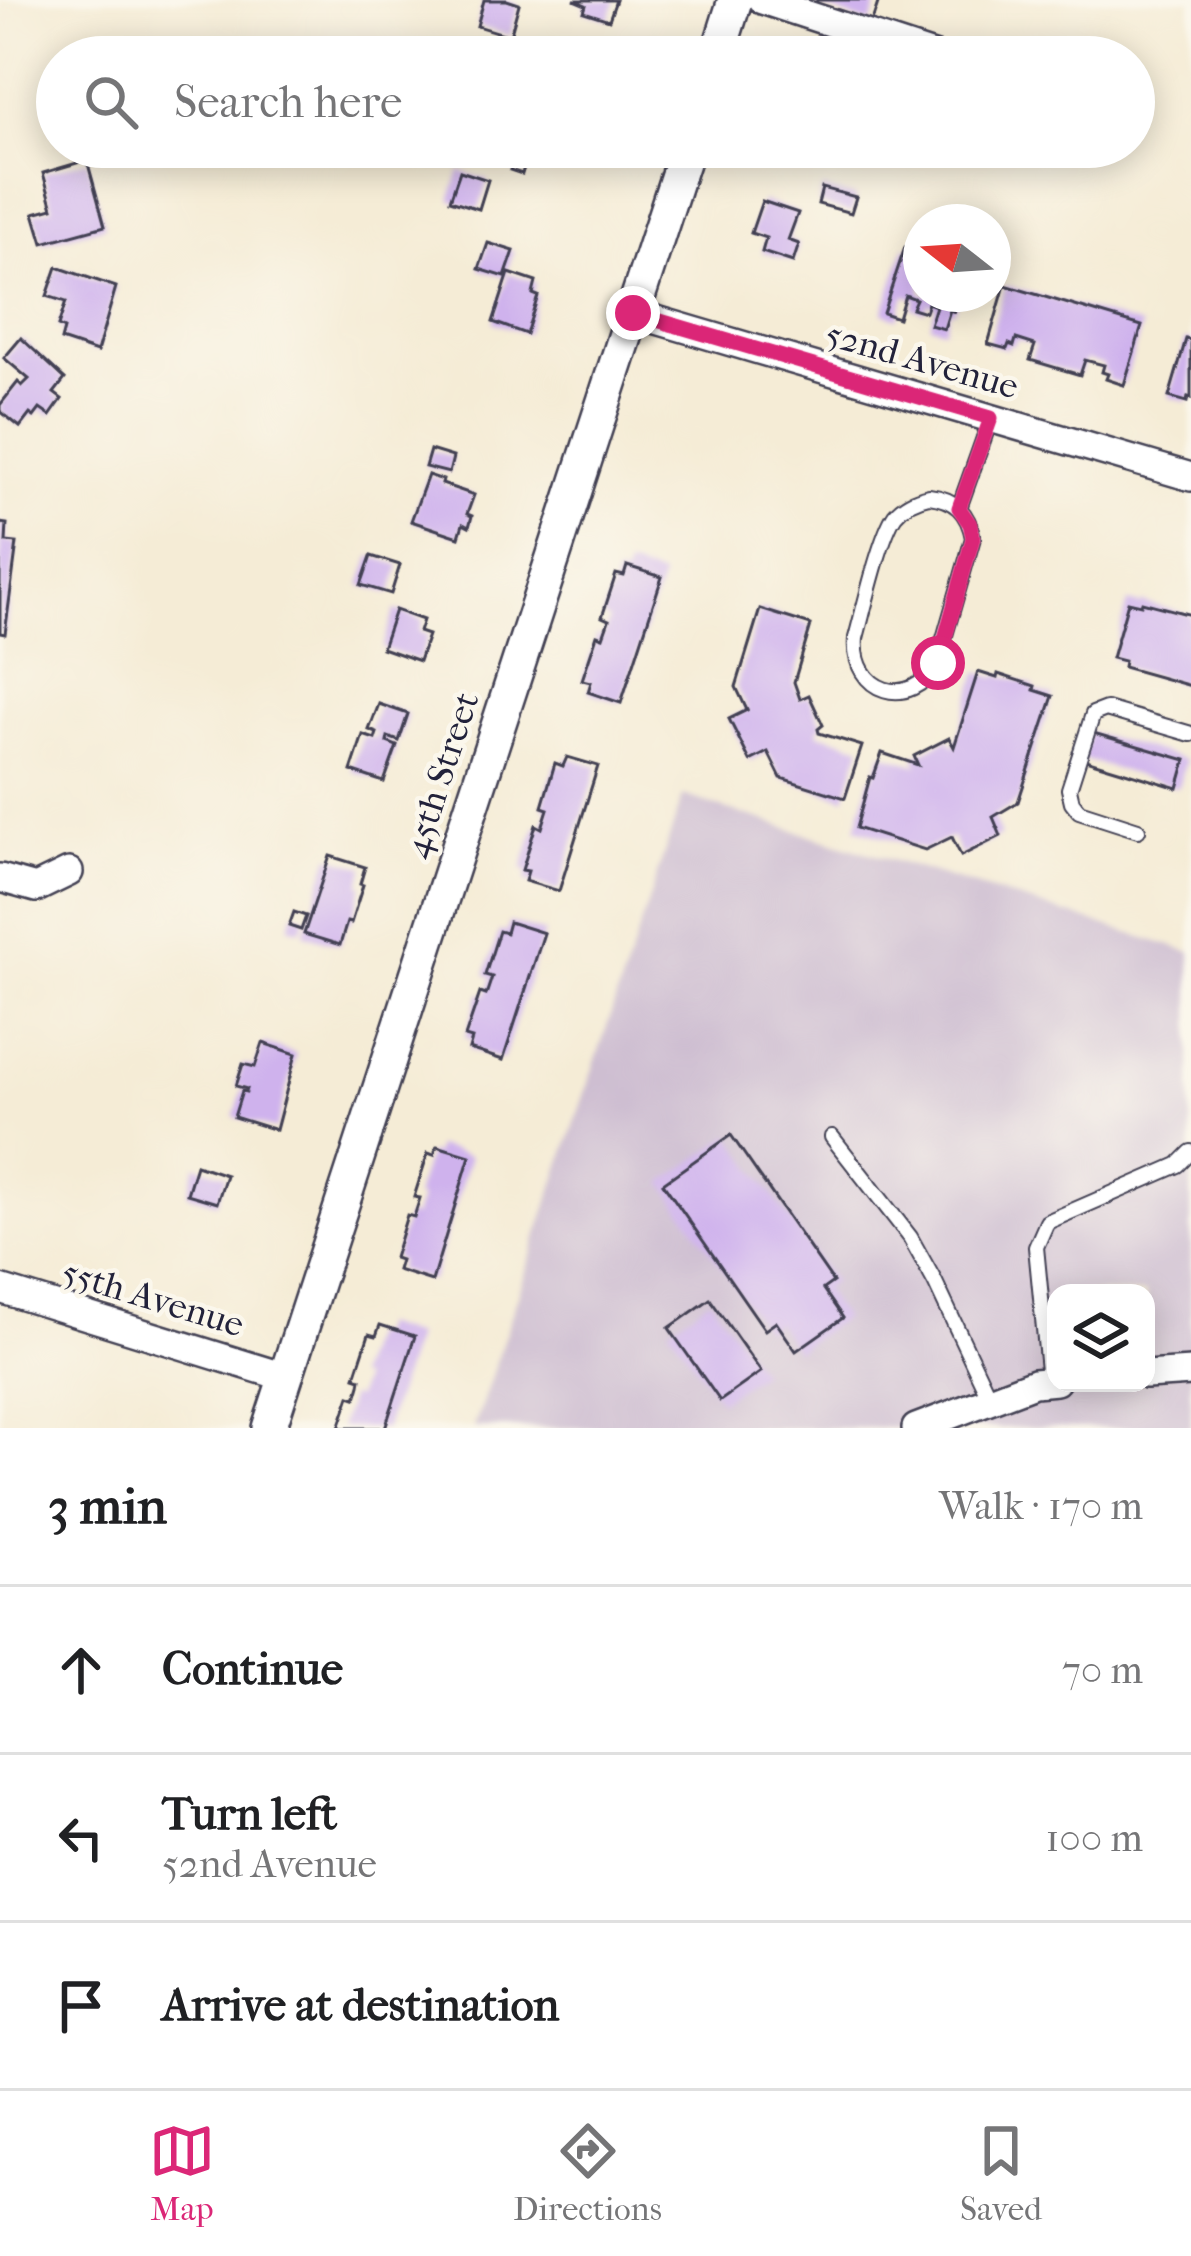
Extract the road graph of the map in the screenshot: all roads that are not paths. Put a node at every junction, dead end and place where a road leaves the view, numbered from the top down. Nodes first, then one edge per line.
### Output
1 (735, 0) edge
2 (763, 0) edge
3 (723, 36) edge
4 (872, 36) edge
5 (680, 168) edge
6 (633, 313) junction
7 (991, 418) junction
8 (1191, 477) edge
9 (959, 508) junction
10 (1191, 734) edge
11 (1138, 830) dead end
12 (69, 872) dead end
13 (0, 878) edge
14 (832, 1138) dead end
15 (1191, 1152) edge
16 (0, 1288) edge
17 (1047, 1333) edge
18 (1191, 1372) edge
19 (1155, 1374) edge
20 (285, 1377) junction
21 (1047, 1382) edge
22 (990, 1399) junction
23 (269, 1428) edge
24 (916, 1428) edge

1 - 3 street
2 - 4 street
5 - 6 street, 45th Street
6 - 7 street, 52nd Avenue
6 - 20 street, 45th Street
7 - 8 street, 52nd Avenue
7 - 9 lane
9 - 9 lane
10 - 11 lane
12 - 13 street
14 - 22 lane
15 - 17 lane
16 - 20 street, 55th Avenue
18 - 19 street
20 - 23 street, 45th Street
21 - 22 street
22 - 24 street

